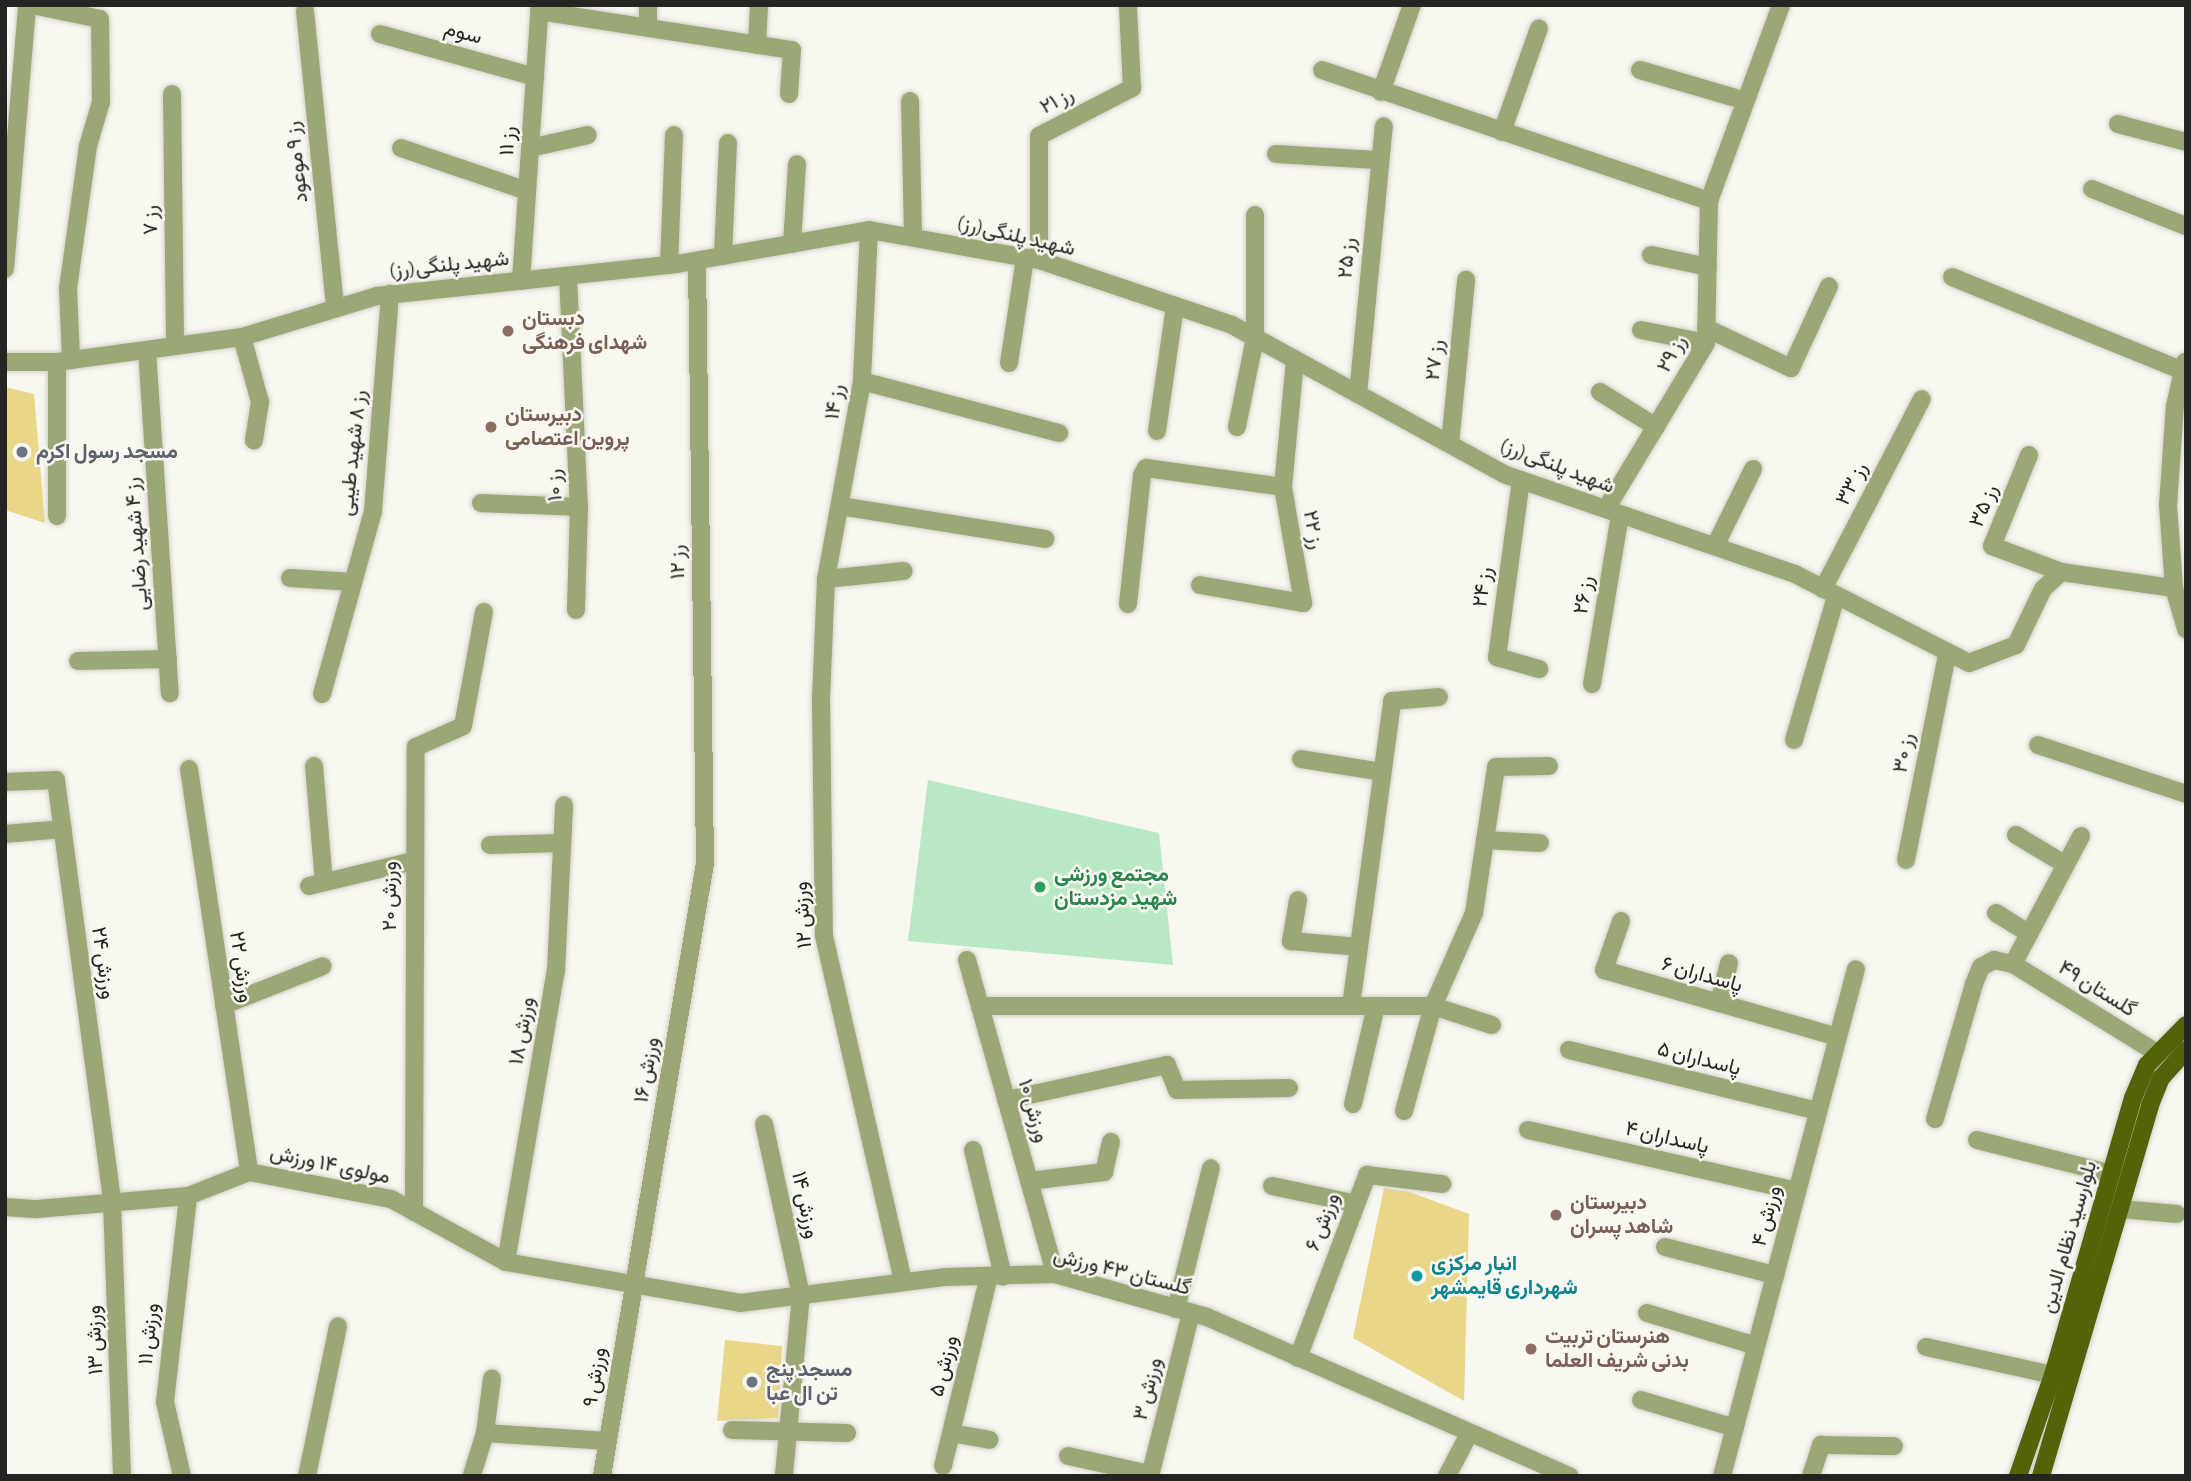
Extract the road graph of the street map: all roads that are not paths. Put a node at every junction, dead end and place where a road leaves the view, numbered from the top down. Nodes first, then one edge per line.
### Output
1 (29, 5) edge
2 (649, 5) edge
3 (759, 5) edge
4 (1128, 5) edge
5 (1412, 5) edge
6 (1781, 5) edge
7 (539, 8) edge
8 (305, 11) dead end
9 (648, 28) junction
10 (1539, 28) dead end
11 (380, 34) dead end
12 (757, 45) junction
13 (1322, 70) dead end
14 (1640, 70) dead end
15 (535, 77) junction
16 (1381, 92) junction
17 (172, 94) dead end
18 (789, 94) dead end
19 (910, 101) dead end
20 (1746, 101) junction
21 (2118, 124) dead end
22 (1384, 126) dead end
23 (1502, 132) junction
24 (588, 135) dead end
25 (674, 135) dead end
26 (2186, 142) edge
27 (728, 143) dead end
28 (401, 148) dead end
29 (530, 148) junction
30 (1276, 154) dead end
31 (1377, 160) junction
32 (797, 164) dead end
33 (2092, 189) dead end
34 (527, 191) junction
35 (1709, 201) junction
36 (1255, 215) dead end
37 (2186, 226) edge
38 (869, 230) junction
39 (913, 237) junction
40 (792, 244) junction
41 (1651, 255) dead end
42 (723, 256) junction
43 (1032, 259) junction
44 (697, 261) junction
45 (669, 265) junction
46 (1708, 267) junction
47 (5, 269) edge
48 (568, 275) junction
49 (1952, 277) dead end
50 (1466, 280) dead end
51 (521, 281) junction
52 (1829, 286) dead end
53 (390, 294) junction
54 (1175, 306) junction
55 (335, 308) junction
56 (1641, 330) dead end
57 (1706, 336) junction
58 (242, 337) junction
59 (1255, 338) junction
60 (175, 346) junction
61 (147, 350) junction
62 (1295, 360) junction
63 (64, 361) junction
64 (5, 362) edge
65 (1009, 363) dead end
66 (2184, 365) edge
67 (862, 381) junction
68 (1600, 392) dead end
69 (1358, 394) junction
70 (1922, 399) dead end
71 (2180, 407) edge
72 (1237, 427) dead end
73 (1656, 427) junction
74 (1157, 431) dead end
75 (1059, 433) dead end
76 (254, 441) dead end
77 (1450, 444) junction
78 (2029, 455) dead end
79 (1753, 469) dead end
80 (1521, 480) junction
81 (1283, 487) junction
82 (481, 503) dead end
83 (840, 506) junction
84 (579, 508) junction
85 (1613, 511) junction
86 (57, 516) dead end
87 (1045, 539) dead end
88 (1715, 547) junction
89 (904, 571) dead end
90 (2061, 572) junction
91 (290, 578) dead end
92 (826, 579) junction
93 (353, 582) junction
94 (1200, 585) dead end
95 (2174, 588) junction
96 (1829, 592) junction
97 (1129, 604) dead end
98 (576, 610) dead end
99 (484, 612) dead end
100 (2186, 629) edge
101 (1947, 654) junction
102 (168, 659) junction
103 (78, 662) dead end
104 (1539, 669) dead end
105 (1592, 684) dead end
106 (170, 693) dead end
107 (322, 694) dead end
108 (1439, 697) dead end
109 (1794, 740) dead end
110 (2038, 745) dead end
111 (1301, 758) dead end
112 (314, 766) dead end
113 (1549, 766) dead end
114 (189, 769) dead end
115 (1382, 772) junction
116 (5, 782) edge
117 (2186, 794) edge
118 (564, 805) dead end
119 (62, 829) junction
120 (5, 834) edge
121 (2016, 835) dead end
122 (2081, 836) dead end
123 (1485, 840) junction
124 (560, 843) junction
125 (1540, 843) dead end
126 (490, 845) dead end
127 (1906, 860) dead end
128 (413, 861) junction
129 (705, 863) joint
130 (2066, 865) junction
131 (1298, 900) dead end
132 (1996, 913) dead end
133 (1620, 921) dead end
134 (2029, 934) junction
135 (1359, 947) junction
136 (967, 960) dead end
137 (1729, 963) dead end
138 (2013, 964) junction
139 (323, 966) dead end
140 (1856, 969) dead end
141 (1719, 1003) junction
142 (224, 1005) junction
143 (979, 1006) junction
144 (1351, 1006) junction
145 (1376, 1006) junction
146 (1433, 1006) junction
147 (1492, 1025) dead end
148 (2186, 1025) edge
149 (1838, 1037) junction
150 (2186, 1050) edge
151 (1569, 1051) dead end
152 (2157, 1053) junction
153 (1289, 1088) dead end
154 (1006, 1100) junction
155 (1353, 1104) dead end
156 (1404, 1111) dead end
157 (1818, 1111) junction
158 (1935, 1119) dead end
159 (764, 1124) dead end
160 (1528, 1130) dead end
161 (1977, 1140) dead end
162 (1111, 1142) dead end
163 (973, 1150) dead end
164 (1211, 1168) dead end
165 (249, 1172) junction
166 (2112, 1174) junction
167 (1029, 1181) junction
168 (1442, 1184) dead end
169 (1272, 1186) dead end
170 (1797, 1191) junction
171 (188, 1196) junction
172 (112, 1202) junction
173 (1353, 1203) junction
174 (5, 1207) edge
175 (2121, 1209) junction
176 (414, 1212) junction
177 (2177, 1214) dead end
178 (1665, 1247) dead end
179 (506, 1262) junction
180 (1055, 1275) junction
181 (1775, 1275) junction
182 (996, 1276) junction
183 (903, 1282) junction
184 (633, 1285) junction
185 (801, 1296) junction
186 (1184, 1311) junction
187 (1647, 1313) dead end
188 (338, 1326) dead end
189 (1756, 1346) junction
190 (1926, 1346) dead end
191 (1298, 1358) junction
192 (2053, 1375) junction
193 (492, 1378) dead end
194 (1641, 1400) dead end
195 (1735, 1428) junction
196 (732, 1430) dead end
197 (788, 1432) junction
198 (485, 1433) junction
199 (847, 1433) dead end
200 (951, 1433) junction
201 (1469, 1434) junction
202 (608, 1440) junction
203 (989, 1440) dead end
204 (1894, 1447) dead end
205 (1068, 1456) dead end
206 (943, 1466) dead end
207 (472, 1475) edge
208 (1150, 1475) edge
209 (122, 1476) edge
210 (182, 1476) edge
211 (307, 1476) edge
212 (602, 1476) edge
213 (784, 1476) edge
214 (1447, 1476) edge
215 (1570, 1476) edge
216 (1722, 1476) edge
217 (1811, 1476) edge
218 (2018, 1476) edge
219 (2041, 1476) edge

1 - 47 street
1 - 63 street
2 - 9 street
3 - 12 street
4 - 43 street, رز ۲۱
5 - 16 street
6 - 20 street, رز ۲۹
7 - 9 street
7 - 15 street, رز ۱۱
8 - 55 street, رز ۹ موعود
9 - 12 street
10 - 23 street
11 - 15 street, سوم
12 - 18 street
13 - 16 street
14 - 20 street
15 - 29 street, رز ۱۱
16 - 23 street
17 - 60 street, رز ۷
19 - 39 street
20 - 35 street, رز ۲۹
21 - 26 street
22 - 31 street, رز ۲۵
23 - 35 street
24 - 29 street
25 - 45 street
27 - 42 street
28 - 34 street
29 - 34 street, رز ۱۱
30 - 31 street
31 - 69 street, رز ۲۵
32 - 40 street
33 - 37 street
34 - 51 street, رز ۱۱
35 - 46 street, رز ۲۹
36 - 59 street
38 - 39 street, شهید پلنگی(رز)
38 - 40 street, شهید پلنگی(رز)
38 - 67 street, رز ۱۴
39 - 43 street, شهید پلنگی(رز)
40 - 42 street, شهید پلنگی(رز)
41 - 46 street
42 - 44 street, شهید پلنگی(رز)
43 - 54 street, شهید پلنگی(رز)
43 - 65 street
44 - 45 street, شهید پلنگی(رز)
44 - 129 street, رز ۱۲
45 - 48 street, شهید پلنگی(رز)
46 - 57 street, رز ۲۹
48 - 51 street, شهید پلنگی(رز)
48 - 84 street, رز ۱۰
49 - 66 street
50 - 77 street, رز ۲۷
51 - 53 street, شهید پلنگی(رز)
52 - 57 street
53 - 55 street, شهید پلنگی(رز)
53 - 93 street, رز ۸ شهید طیبی
54 - 59 street, شهید پلنگی(رز)
54 - 74 street
55 - 58 street, شهید پلنگی(رز)
56 - 57 street
57 - 73 street, رز ۲۹
58 - 60 street, شهید پلنگی(رز)
58 - 76 street
59 - 62 street, شهید پلنگی(رز)
59 - 72 street
60 - 61 street, شهید پلنگی(رز)
61 - 63 street, شهید پلنگی(رز)
61 - 102 street, رز ۴ شهید رضایی
62 - 69 street, شهید پلنگی(رز)
62 - 81 street, رز ۲۲
63 - 64 street, شهید پلنگی(رز)
63 - 86 street
66 - 71 street
67 - 75 street
67 - 83 street, رز ۱۴
68 - 73 street
69 - 77 street, شهید پلنگی(رز)
70 - 96 street, رز ۳۳
71 - 95 street
73 - 85 street, رز ۲۹
77 - 80 street, شهید پلنگی(رز)
78 - 90 street, رز ۳۵
79 - 88 street
80 - 85 street, شهید پلنگی(رز)
80 - 104 street, رز ۲۴
81 - 94 street, رز ۲۲
81 - 97 street
82 - 84 street
83 - 87 street
83 - 92 street, رز ۱۴
84 - 98 street, رز ۱۰
85 - 88 street, شهید پلنگی(رز)
85 - 105 street, رز ۲۶
88 - 96 street, شهید پلنگی(رز)
89 - 92 street
90 - 95 street
90 - 101 street, شهید پلنگی(رز)
91 - 93 street
92 - 183 street, ورزش ۱۲
93 - 107 street, رز ۸ شهید طیبی
95 - 100 street
96 - 101 street, شهید پلنگی(رز)
96 - 109 street, رز ۳۳
99 - 128 street, ورزش ۲۰
101 - 127 street, رز ۳۰
102 - 103 street
102 - 106 street, رز ۴ شهید رضایی
108 - 115 street
110 - 117 street
111 - 115 street
112 - 128 street
113 - 123 street
114 - 142 street, ورزش ۲۲
115 - 135 street
116 - 119 street, ورزش ۲۴
118 - 124 street, ورزش ۱۸
119 - 120 street
119 - 172 street, ورزش ۲۴
121 - 130 street
122 - 130 street
123 - 125 street
123 - 146 street
124 - 126 street
124 - 179 street, ورزش ۱۸
128 - 176 street, ورزش ۲۰
129 - 184 street, ورزش ۱۶
130 - 134 street
131 - 135 street
132 - 134 street
133 - 141 street, پاسداران ۶
134 - 138 street
135 - 144 street
136 - 143 street, ورزش ۱۰
137 - 141 street
138 - 152 street, گلستان ۴۹
138 - 158 street
139 - 142 street
140 - 149 street, ورزش ۴
141 - 149 street, پاسداران ۶
142 - 165 street, ورزش ۲۲
143 - 144 street
143 - 154 street, ورزش ۱۰
144 - 145 street
145 - 146 street
145 - 155 street
146 - 147 street
146 - 156 street
148 - 152 main road, بلوارسید نظام الدین
149 - 157 street, ورزش ۴
150 - 175 main road, بلوارسید نظام الدین
151 - 157 street, پاسداران ۵
152 - 166 main road, بلوارسید نظام الدین
153 - 154 street
154 - 167 street, ورزش ۱۰
157 - 170 street, ورزش ۴
159 - 185 street, ورزش ۱۴
160 - 170 street, پاسداران ۴
161 - 166 street
162 - 167 street
163 - 182 street
164 - 186 street, ورزش ۳
165 - 171 street, مولوی ۱۴ ورزش
165 - 176 street, مولوی ۱۴ ورزش
166 - 192 main road, بلوارسید نظام الدین
167 - 180 street, ورزش ۱۰
168 - 173 street, ورزش ۶
169 - 173 street
170 - 181 street, ورزش ۴
171 - 172 street, مولوی ۱۴ ورزش
171 - 210 street, ورزش ۱۱
172 - 174 street, مولوی ۱۴ ورزش
172 - 209 street, ورزش ۱۳
173 - 191 street, ورزش ۶
175 - 177 street
175 - 219 main road, بلوارسید نظام الدین
176 - 179 street, مولوی ۱۴ ورزش
178 - 181 street
179 - 184 street, مولوی ۱۴ ورزش
180 - 182 street, گلستان ۴۳ ورزش
180 - 186 street, گلستان ۴۳ ورزش
181 - 189 street, ورزش ۴
182 - 183 street, گلستان ۴۳ ورزش
182 - 200 street, ورزش ۵
183 - 185 street, گلستان ۴۳ ورزش
184 - 185 street, گلستان ۴۳ ورزش
184 - 202 street, ورزش ۹
185 - 197 street, ورزش ۱۴
186 - 191 street, گلستان ۴۳ ورزش
186 - 208 street, ورزش ۳
187 - 189 street
188 - 211 street
189 - 195 street, ورزش ۴
190 - 192 street
191 - 201 street, گلستان ۴۳ ورزش
192 - 218 main road, بلوارسید نظام الدین
193 - 198 street
194 - 195 street
195 - 216 street, ورزش ۴
196 - 197 street
197 - 199 street
197 - 213 street, ورزش ۱۴
198 - 202 street
198 - 207 street
200 - 203 street
200 - 206 street, ورزش ۵
201 - 214 street
201 - 215 street, گلستان ۴۳ ورزش
202 - 212 street, ورزش ۹
204 - 217 street
205 - 208 street

